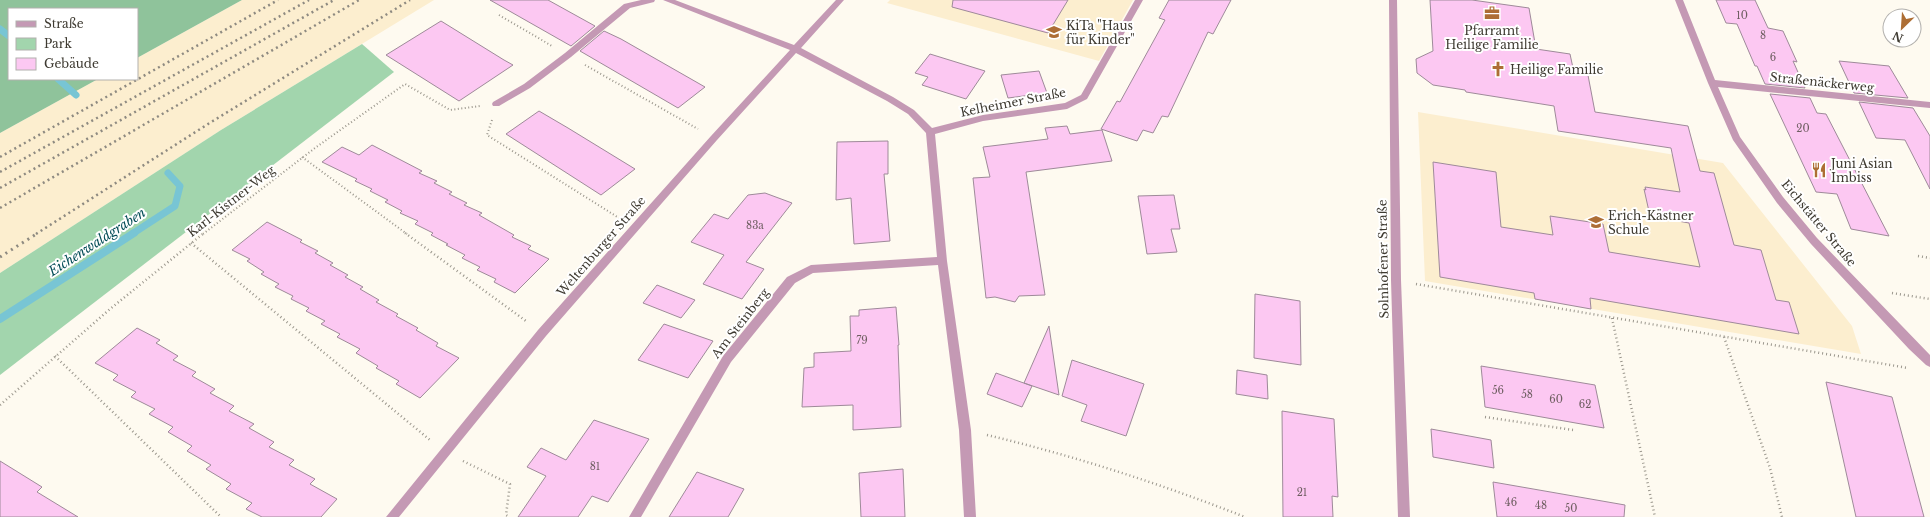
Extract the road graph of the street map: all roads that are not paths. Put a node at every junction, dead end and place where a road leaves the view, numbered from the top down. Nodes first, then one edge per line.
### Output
1 (651, 0) edge
2 (667, 0) edge
3 (840, 0) edge
4 (1139, 0) edge
5 (1393, 0) edge
6 (1679, 0) edge
7 (795, 48) junction
8 (1712, 83) junction
9 (496, 104) road end
10 (1930, 105) edge
11 (930, 132) junction
12 (942, 261) junction
13 (1930, 362) edge
14 (392, 517) edge
15 (635, 517) edge
16 (970, 517) edge
17 (1404, 517) edge

1 - 9 street
2 - 7 street
3 - 7 street, Weltenburger Straße
4 - 11 street, Kelheimer Straße
5 - 17 street, Solnhofener Straße
6 - 8 street, Eichstätter Straße
7 - 11 street
7 - 14 street, Weltenburger Straße
8 - 10 street, Straßenäckerweg
8 - 13 street, Eichstätter Straße
11 - 12 street
12 - 15 street, Am Steinberg
12 - 16 street

